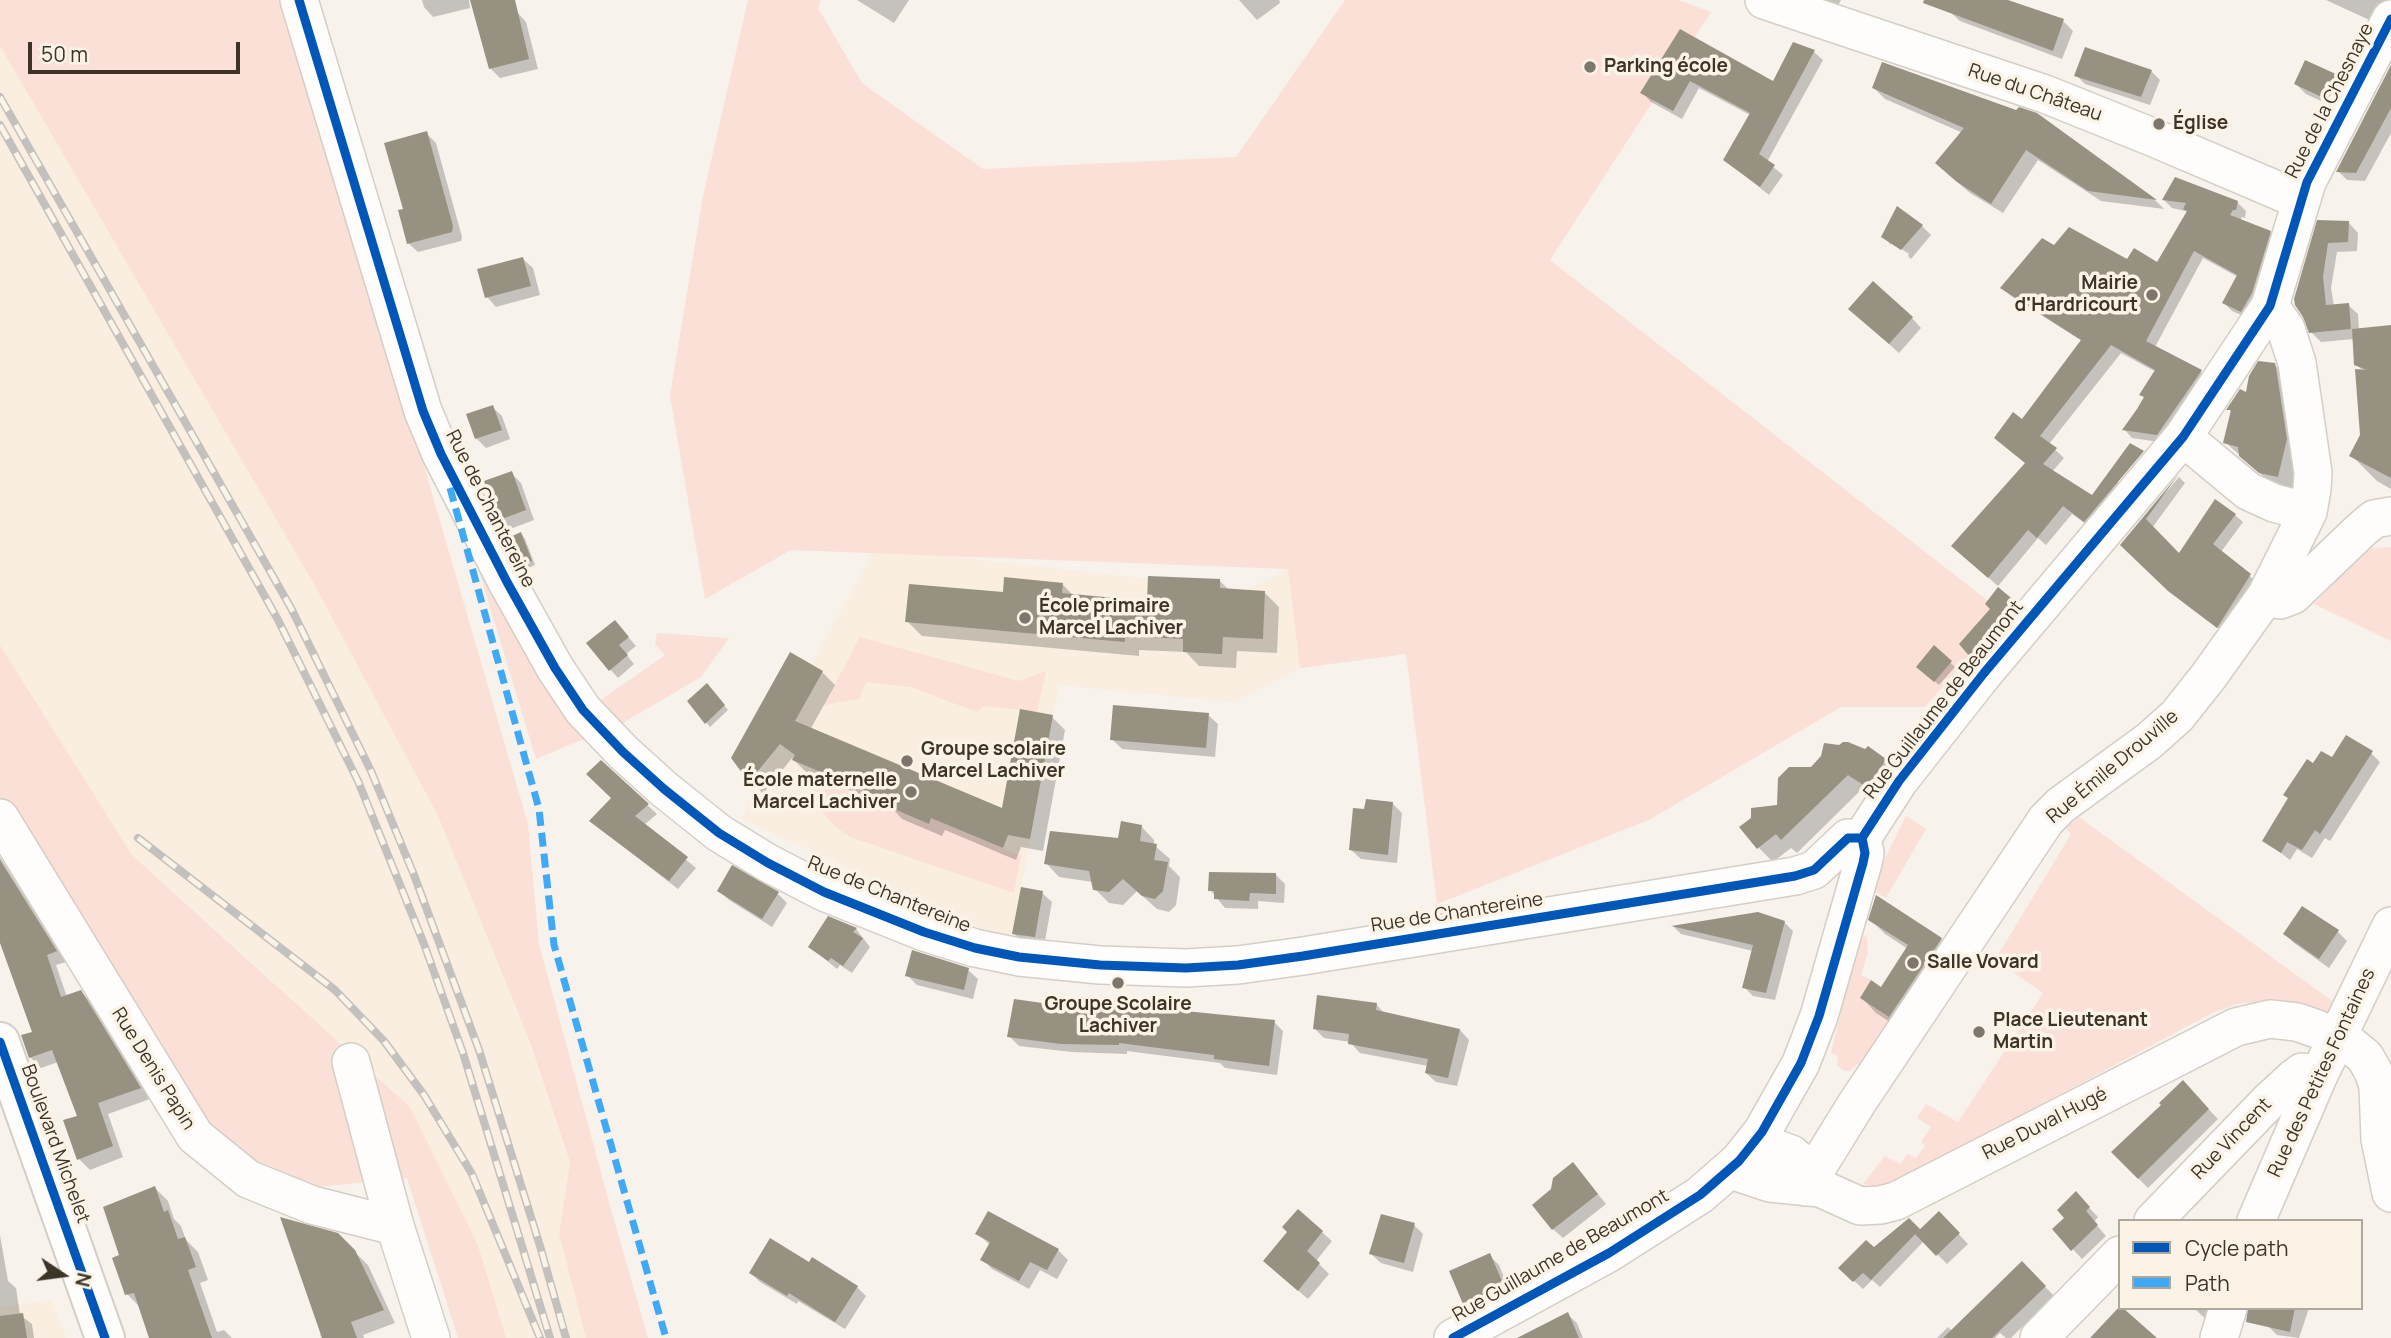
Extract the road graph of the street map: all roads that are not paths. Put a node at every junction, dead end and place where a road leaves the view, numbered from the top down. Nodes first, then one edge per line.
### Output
1 (299, 0) edge
2 (320, 0) edge
3 (1764, 0) edge
4 (2391, 19) edge
5 (327, 93) junction
6 (2300, 200) junction
7 (2270, 306) junction
8 (2183, 437) junction
9 (2308, 512) junction
10 (2391, 516) edge
11 (2266, 596) junction
12 (0, 818) edge
13 (1862, 838) junction
14 (2391, 926) edge
15 (0, 1042) edge
16 (2326, 1060) junction
17 (351, 1062) dead end
18 (1755, 1141) junction
19 (1731, 1170) junction
20 (1812, 1183) junction
21 (2391, 1193) edge
22 (2155, 1219) edge
23 (2257, 1219) edge
24 (395, 1226) junction
25 (2118, 1257) edge
26 (2227, 1310) edge
27 (105, 1338) edge
28 (431, 1338) edge
29 (1454, 1338) edge
30 (2039, 1338) edge
31 (2220, 1338) edge

1 - 5 street, Rue de Chantereine
2 - 5 street
3 - 6 street, Rue du Château
4 - 6 street, Rue de la Chesnaye
5 - 13 street, Rue de Chantereine
6 - 7 street
7 - 8 street, Rue Guillaume de Beaumont
7 - 9 street, Rue Émile Drouville
8 - 9 street
8 - 13 street, Rue Guillaume de Beaumont
9 - 11 street, Rue Émile Drouville
10 - 11 street
11 - 20 street, Rue Émile Drouville
12 - 24 street, Rue Denis Papin
13 - 18 street, Rue Guillaume de Beaumont
14 - 16 street, Rue des Petites Fontaines
15 - 27 main road, Boulevard Michelet
16 - 20 street, Rue Duval Hugé
16 - 21 street, Rue Duval Hugé
16 - 22 street, Rue Vincent
16 - 23 street, Rue des Petites Fontaines
17 - 24 street
18 - 19 street, Rue Guillaume de Beaumont
18 - 20 street, Rue Duval Hugé
19 - 20 street, Rue Duval Hugé
19 - 29 street, Rue Guillaume de Beaumont
24 - 28 street
25 - 30 street
26 - 31 street

